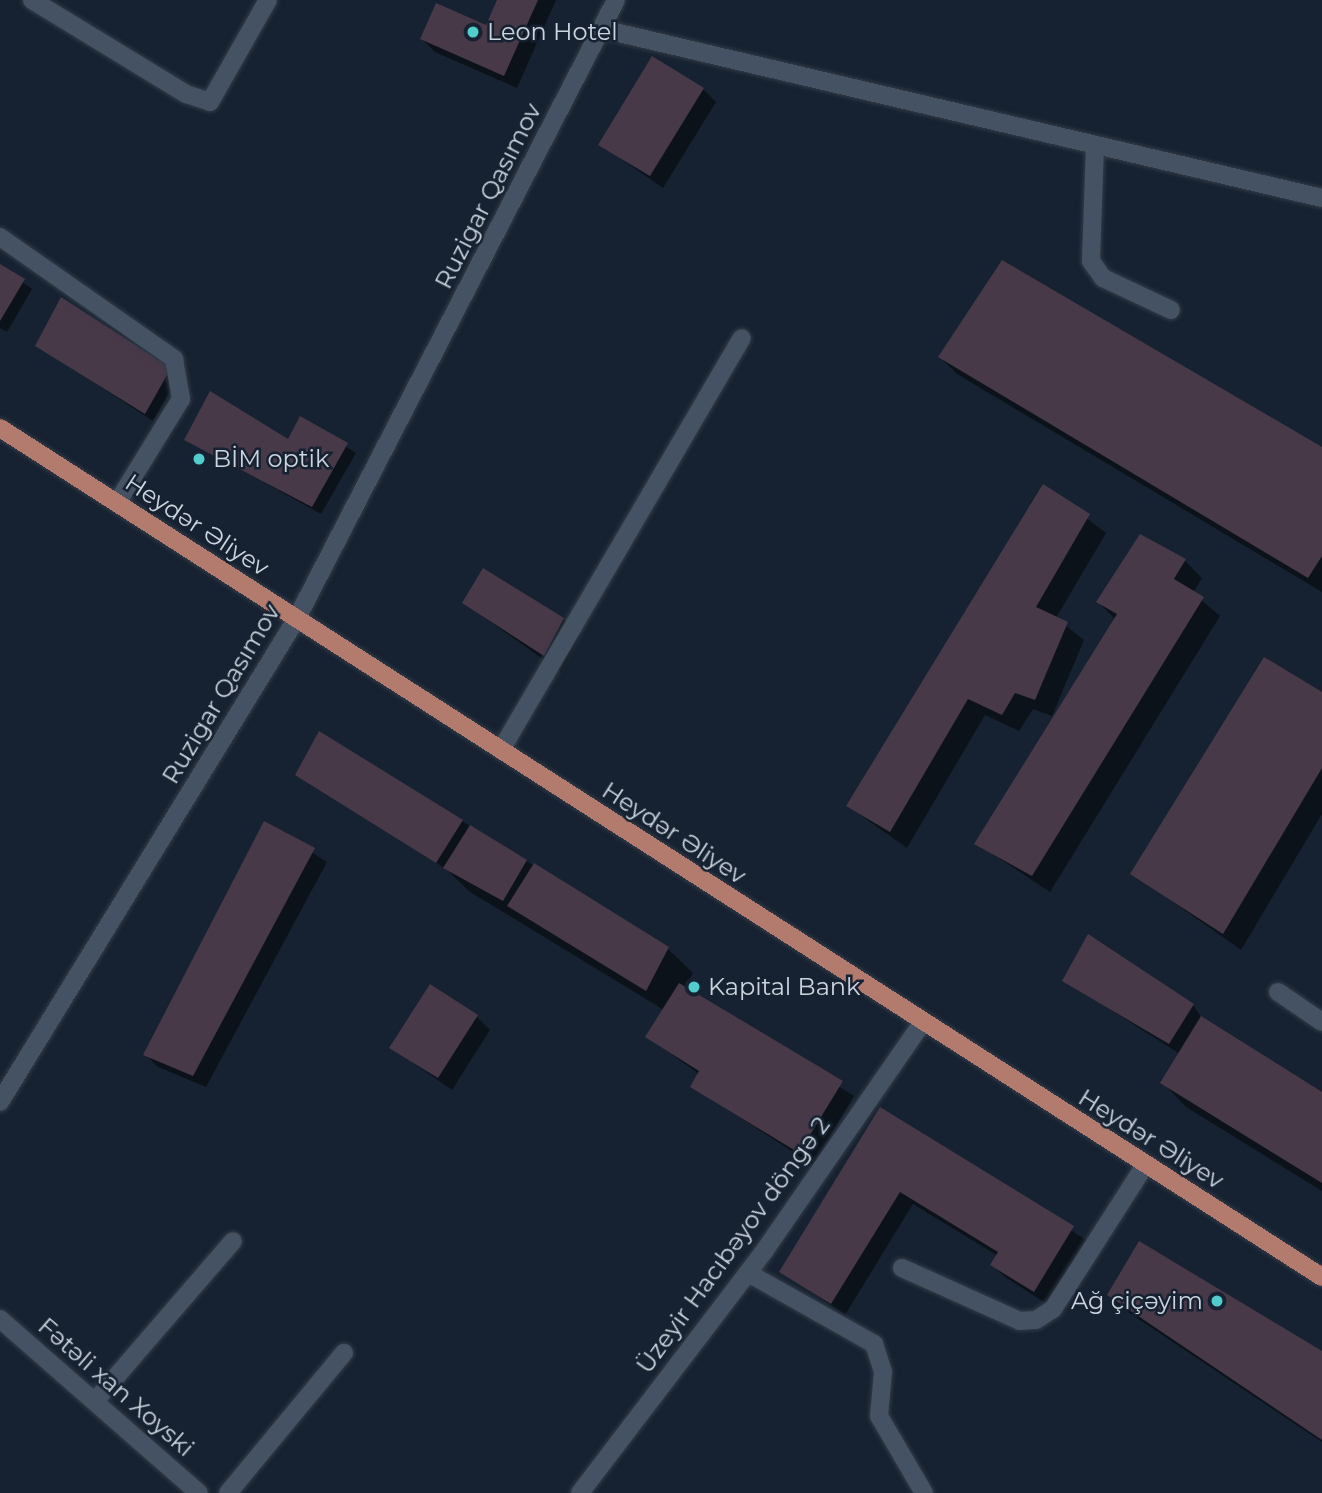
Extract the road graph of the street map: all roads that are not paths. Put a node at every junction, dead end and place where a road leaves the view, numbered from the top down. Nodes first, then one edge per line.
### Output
1 (32, 0) edge
2 (268, 0) edge
3 (616, 0) edge
4 (602, 29) junction
5 (1095, 145) junction
6 (1322, 198) edge
7 (0, 237) edge
8 (1171, 310) dead end
9 (742, 338) dead end
10 (0, 428) edge
11 (117, 503) junction
12 (297, 618) junction
13 (500, 750) junction
14 (1278, 992) dead end
15 (1322, 1022) edge
16 (922, 1023) junction
17 (6, 1080) edge
18 (0, 1102) edge
19 (1145, 1165) junction
20 (233, 1241) dead end
21 (902, 1268) dead end
22 (748, 1273) junction
23 (1322, 1278) edge
24 (0, 1319) edge
25 (344, 1353) dead end
26 (95, 1401) junction
27 (200, 1493) edge
28 (228, 1493) edge
29 (580, 1493) edge
30 (924, 1493) edge

1 - 2 street
3 - 4 street, Ruzigar Qasımov
4 - 5 street
4 - 12 street, Ruzigar Qasımov
5 - 6 street
5 - 8 street
7 - 11 street
9 - 13 street
10 - 11 main road, Heydər Əliyev
11 - 12 main road, Heydər Əliyev
12 - 13 main road, Heydər Əliyev
12 - 17 street, Ruzigar Qasımov
13 - 16 main road, Heydər Əliyev
14 - 15 street
16 - 19 main road, Heydər Əliyev
16 - 22 street, Üzeyir Hacıbəyov döngə 2
17 - 18 street, Ruzigar Qasımov
19 - 21 street
19 - 23 main road, Heydər Əliyev
20 - 26 street
22 - 29 street, Üzeyir Hacıbəyov döngə 2
22 - 30 street
24 - 26 street, Fətəli xan Xoyski
25 - 28 street
26 - 27 street, Fətəli xan Xoyski

